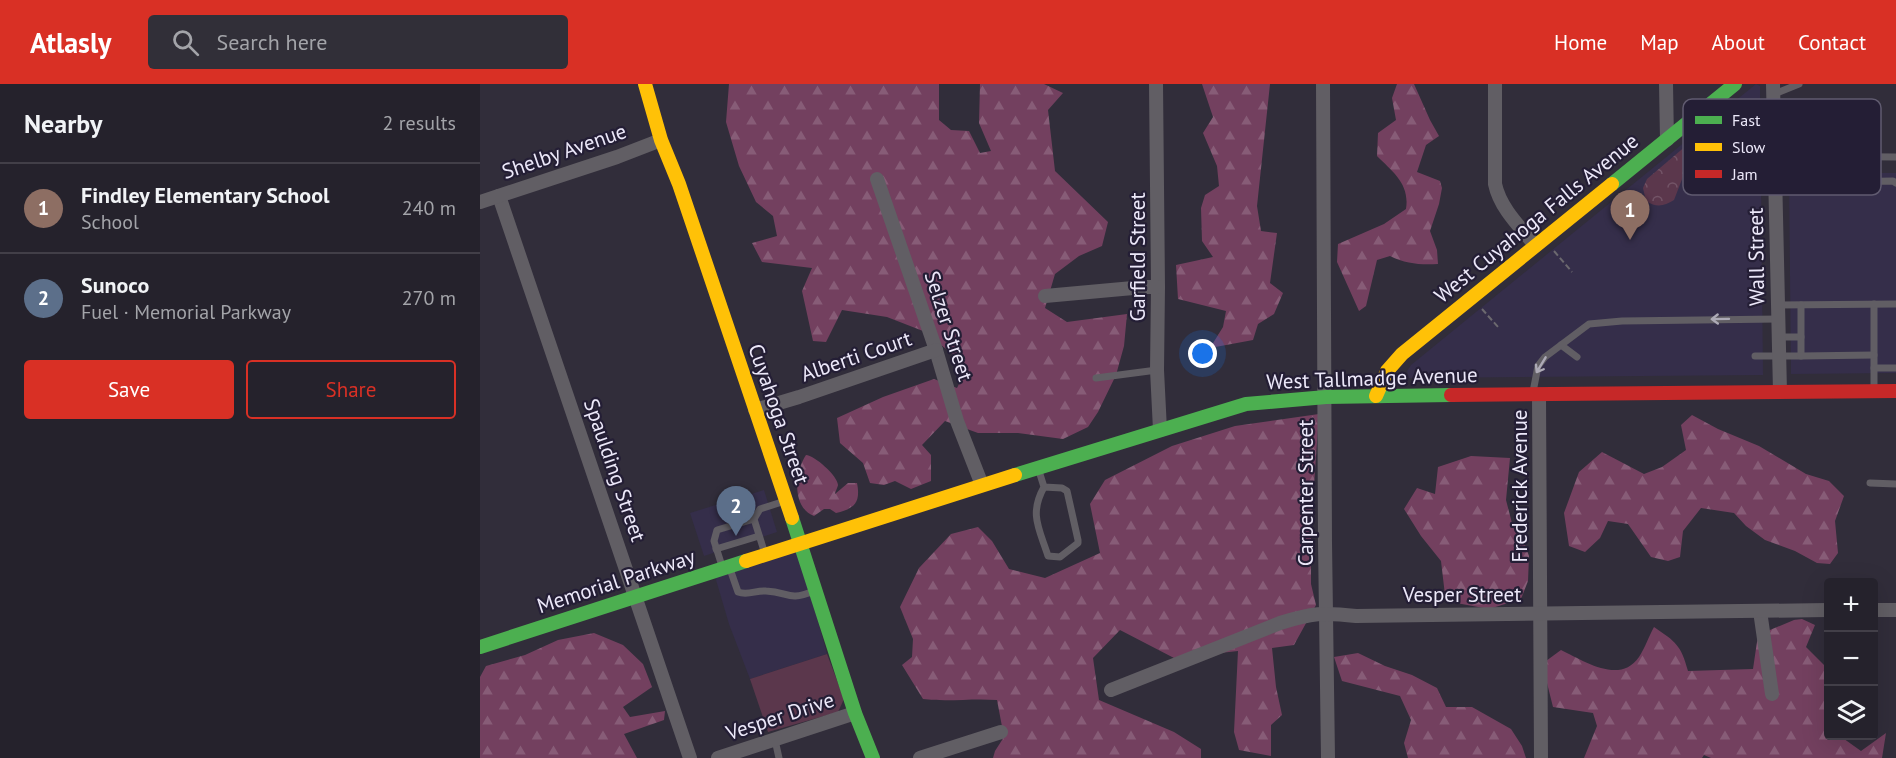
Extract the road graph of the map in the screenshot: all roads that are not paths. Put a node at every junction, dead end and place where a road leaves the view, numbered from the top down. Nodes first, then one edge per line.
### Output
1 (645, 84) edge
2 (1156, 84) edge
3 (1323, 84) edge
4 (1495, 84) edge
5 (1666, 84) edge
6 (1735, 84) edge
7 (1799, 84) edge
8 (1773, 89) edge
9 (1717, 99) edge
10 (1683, 127) edge
11 (661, 140) junction
12 (1667, 140) junction
13 (1881, 157) edge
14 (1896, 157) edge
15 (877, 179) dead end
16 (1881, 181) edge
17 (1896, 183) edge
18 (1775, 195) edge
19 (499, 196) junction
20 (480, 202) edge
21 (1535, 245) junction
22 (1158, 287) junction
23 (1045, 296) dead end
24 (1874, 304) junction
25 (1896, 304) edge
26 (1801, 305) junction
27 (1778, 312) junction
28 (1779, 337) junction
29 (1801, 337) junction
30 (1561, 345) junction
31 (936, 350) junction
32 (1874, 355) junction
33 (1755, 356) dead end
34 (1779, 356) junction
35 (1801, 356) junction
36 (1577, 357) dead end
37 (1874, 368) junction
38 (1896, 368) edge
39 (1157, 370) junction
40 (1095, 378) dead end
41 (1874, 391) junction
42 (1896, 391) edge
43 (1780, 392) junction
44 (1536, 395) junction
45 (1376, 396) junction
46 (1326, 397) junction
47 (755, 410) junction
48 (1160, 430) junction
49 (1038, 468) junction
50 (1870, 483) dead end
51 (1896, 484) edge
52 (982, 485) junction
53 (1044, 487) junction
54 (786, 501) junction
55 (754, 519) junction
56 (759, 536) junction
57 (800, 543) junction
58 (716, 549) junction
59 (765, 555) junction
60 (725, 567) junction
61 (816, 591) junction
62 (636, 598) junction
63 (1824, 610) edge
64 (1878, 610) edge
65 (1896, 610) edge
66 (1760, 611) junction
67 (1326, 612) junction
68 (1540, 614) junction
69 (480, 647) edge
70 (1111, 690) dead end
71 (1772, 694) dead end
72 (855, 712) junction
73 (1001, 732) dead end
74 (775, 740) junction
75 (690, 758) edge
76 (718, 758) edge
77 (778, 758) edge
78 (873, 758) edge
79 (920, 758) edge
80 (1329, 758) edge
81 (1541, 758) edge

1 - 11 main road, Cuyahoga Street
2 - 22 street, Garfield Street
3 - 46 street, Carpenter Street
4 - 21 street
5 - 12 street
6 - 9 main road, West Cuyahoga Falls Avenue
7 - 8 lane
10 - 12 main road, West Cuyahoga Falls Avenue
11 - 19 street, Shelby Avenue
11 - 47 main road, Cuyahoga Street
12 - 21 main road, West Cuyahoga Falls Avenue
13 - 14 lane
15 - 31 street, Selzer Street
16 - 17 lane
18 - 27 street, Wall Street
19 - 20 street, Shelby Avenue
19 - 62 street, Spaulding Street
21 - 45 main road, West Cuyahoga Falls Avenue
22 - 23 street
22 - 39 street, Garfield Street
24 - 25 lane
24 - 26 lane
24 - 32 lane
26 - 27 lane
26 - 29 lane
27 - 28 street, Wall Street
27 -> 30 lane
28 - 29 lane
28 - 34 street, Wall Street
29 - 35 lane
30 - 36 lane
30 -> 44 lane
31 - 47 street, Alberti Court
31 - 52 street, Selzer Street
32 - 35 lane
32 - 37 lane
33 - 34 lane
34 - 35 lane
34 - 43 street, Wall Street
37 - 38 lane
37 - 41 lane
39 - 40 lane
39 - 48 street, Garfield Street
41 - 42 main road, West Tallmadge Avenue
41 - 43 main road, West Tallmadge Avenue
43 - 44 main road, West Tallmadge Avenue
44 - 45 main road, West Tallmadge Avenue
44 - 68 street, Frederick Avenue
45 - 46 main road, West Tallmadge Avenue
46 - 48 main road, West Tallmadge Avenue
46 - 67 street, Carpenter Street
47 - 54 main road, Cuyahoga Street
48 - 49 main road, West Tallmadge Avenue
49 - 52 main road, West Tallmadge Avenue
49 - 53 lane
50 - 51 lane
52 - 57 main road, West Tallmadge Avenue
53 - 53 lane
54 - 55 lane
54 - 57 main road, Cuyahoga Street
55 - 56 lane
55 - 58 lane
56 - 58 lane
56 - 59 lane
57 - 59 main road, Memorial Parkway
57 - 61 main road, Cuyahoga Street
58 - 60 lane
59 - 60 main road, Memorial Parkway
60 - 61 lane
60 - 62 main road, Memorial Parkway
61 - 72 main road, Cuyahoga Street
62 - 69 main road, Memorial Parkway
62 - 75 street, Spaulding Street
63 - 66 street, Vesper Street
64 - 65 street
66 - 68 street, Vesper Street
66 - 71 street
67 - 68 street, Vesper Street
67 - 70 street, Vesper Street
67 - 80 street, Carpenter Street
68 - 81 street, Frederick Avenue
72 - 74 street, Vesper Drive
72 - 78 main road, Cuyahoga Street
73 - 79 street
74 - 76 street, Vesper Drive
74 - 77 lane

